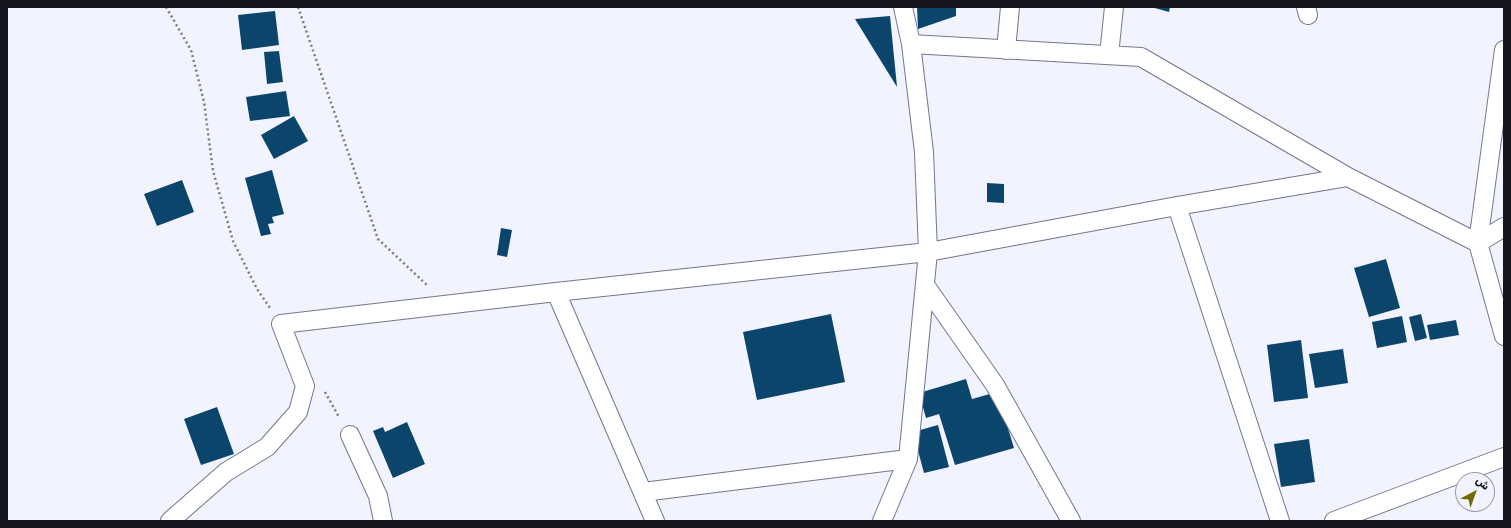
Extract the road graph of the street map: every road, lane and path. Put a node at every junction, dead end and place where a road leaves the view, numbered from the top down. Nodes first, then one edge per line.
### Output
1 (166, 7) edge
2 (298, 7) edge
3 (902, 7) edge
4 (1010, 7) edge
5 (1114, 7) edge
6 (911, 44) junction
7 (1006, 50) junction
8 (1504, 50) edge
9 (1109, 55) junction
10 (1348, 177) junction
11 (1177, 206) junction
12 (1504, 226) edge
13 (1478, 243) junction
14 (928, 252) junction
15 (924, 285) junction
16 (556, 292) junction
17 (448, 305) junction
18 (281, 324) junction
19 (1504, 336) edge
20 (322, 385) dead end
21 (350, 435) joint
22 (1504, 457) edge
23 (908, 459) junction
24 (642, 492) junction
25 (170, 521) edge
26 (383, 521) edge
27 (655, 521) edge
28 (882, 521) edge
29 (1071, 521) edge
30 (1280, 521) edge
31 (1334, 521) edge

1 - 18 path
2 - 17 path
3 - 6 street
4 - 7 street
5 - 9 street
6 - 7 street
6 - 14 street
7 - 9 street
8 - 13 street
9 - 10 street
10 - 11 street
10 - 13 street
11 - 14 street
11 - 30 street
12 - 13 street
13 - 19 street
14 - 15 street
14 - 16 street
15 - 23 street
15 - 29 street
16 - 17 street
16 - 24 street
17 - 18 street
18 - 25 street
20 - 21 path
21 - 26 street
22 - 31 street
23 - 24 street
23 - 28 street
24 - 27 street

